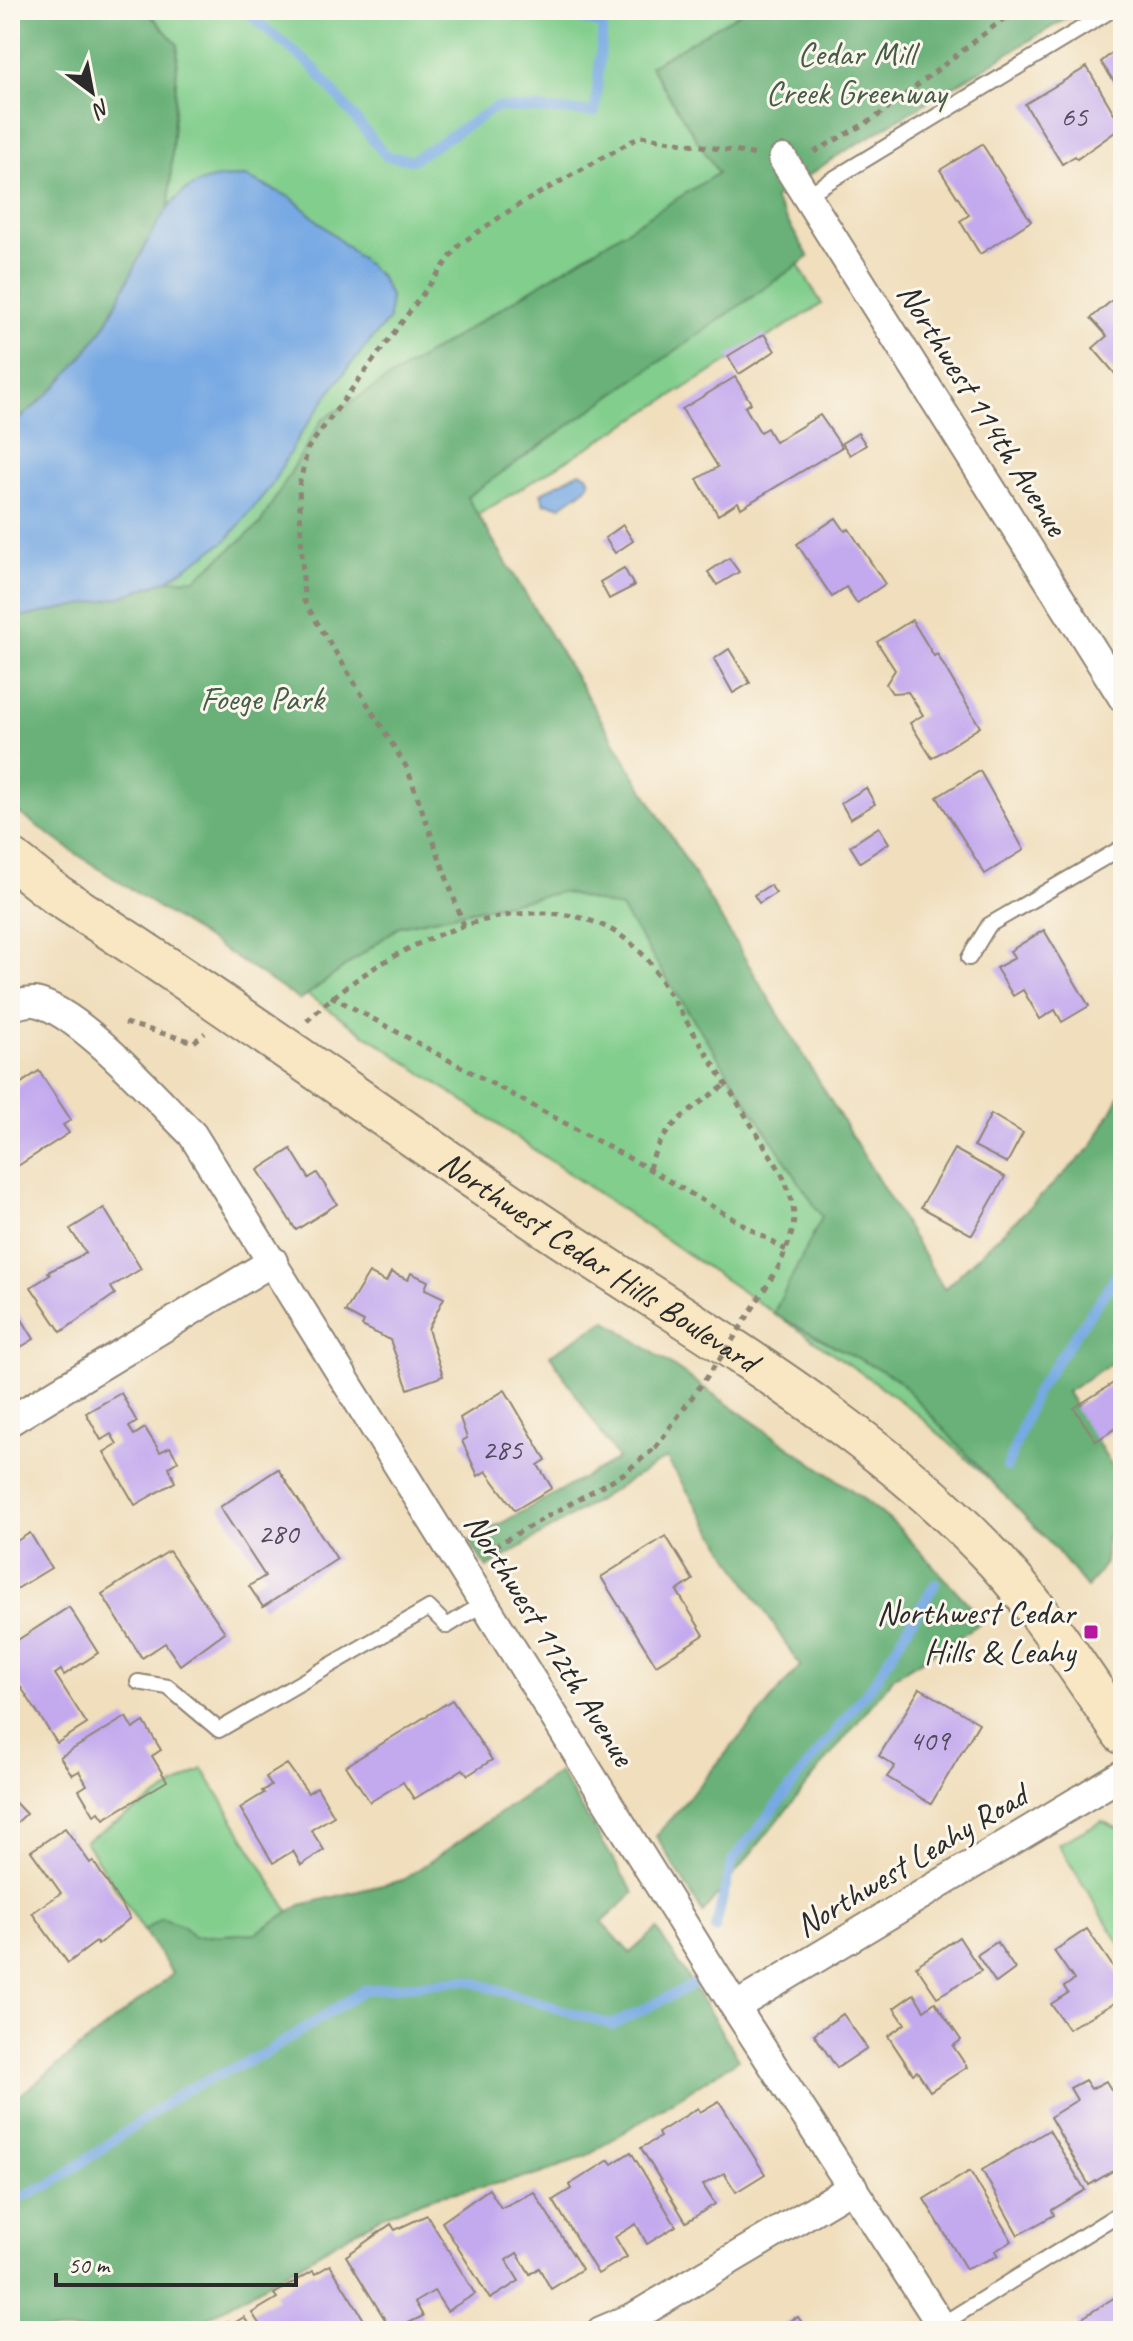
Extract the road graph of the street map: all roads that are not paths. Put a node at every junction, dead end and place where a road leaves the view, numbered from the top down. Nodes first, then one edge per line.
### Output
1 (1110, 11) edge
2 (783, 159) road end
3 (805, 196) junction
4 (1123, 698) edge
5 (1123, 847) edge
6 (10, 858) edge
7 (969, 958) dead end
8 (10, 1006) edge
9 (273, 1261) junction
10 (10, 1421) edge
11 (486, 1602) junction
12 (138, 1682) dead end
13 (1123, 1734) edge
14 (1123, 1774) edge
15 (735, 2007) junction
16 (853, 2187) junction
17 (1123, 2211) edge
18 (943, 2328) edge
19 (601, 2331) edge

1 - 3 lane
2 - 3 street, Northwest 114th Avenue
3 - 4 street, Northwest 114th Avenue
5 - 7 lane
6 - 13 main road, Northwest Cedar Hills Boulevard
8 - 9 street, Northwest 112th Avenue
9 - 10 street
9 - 11 street, Northwest 112th Avenue
11 - 12 lane
11 - 15 street, Northwest 112th Avenue
14 - 15 street, Northwest Leahy Road
15 - 16 street, Northwest 112th Avenue
16 - 18 street, Northwest 112th Avenue
16 - 19 street
17 - 18 lane

